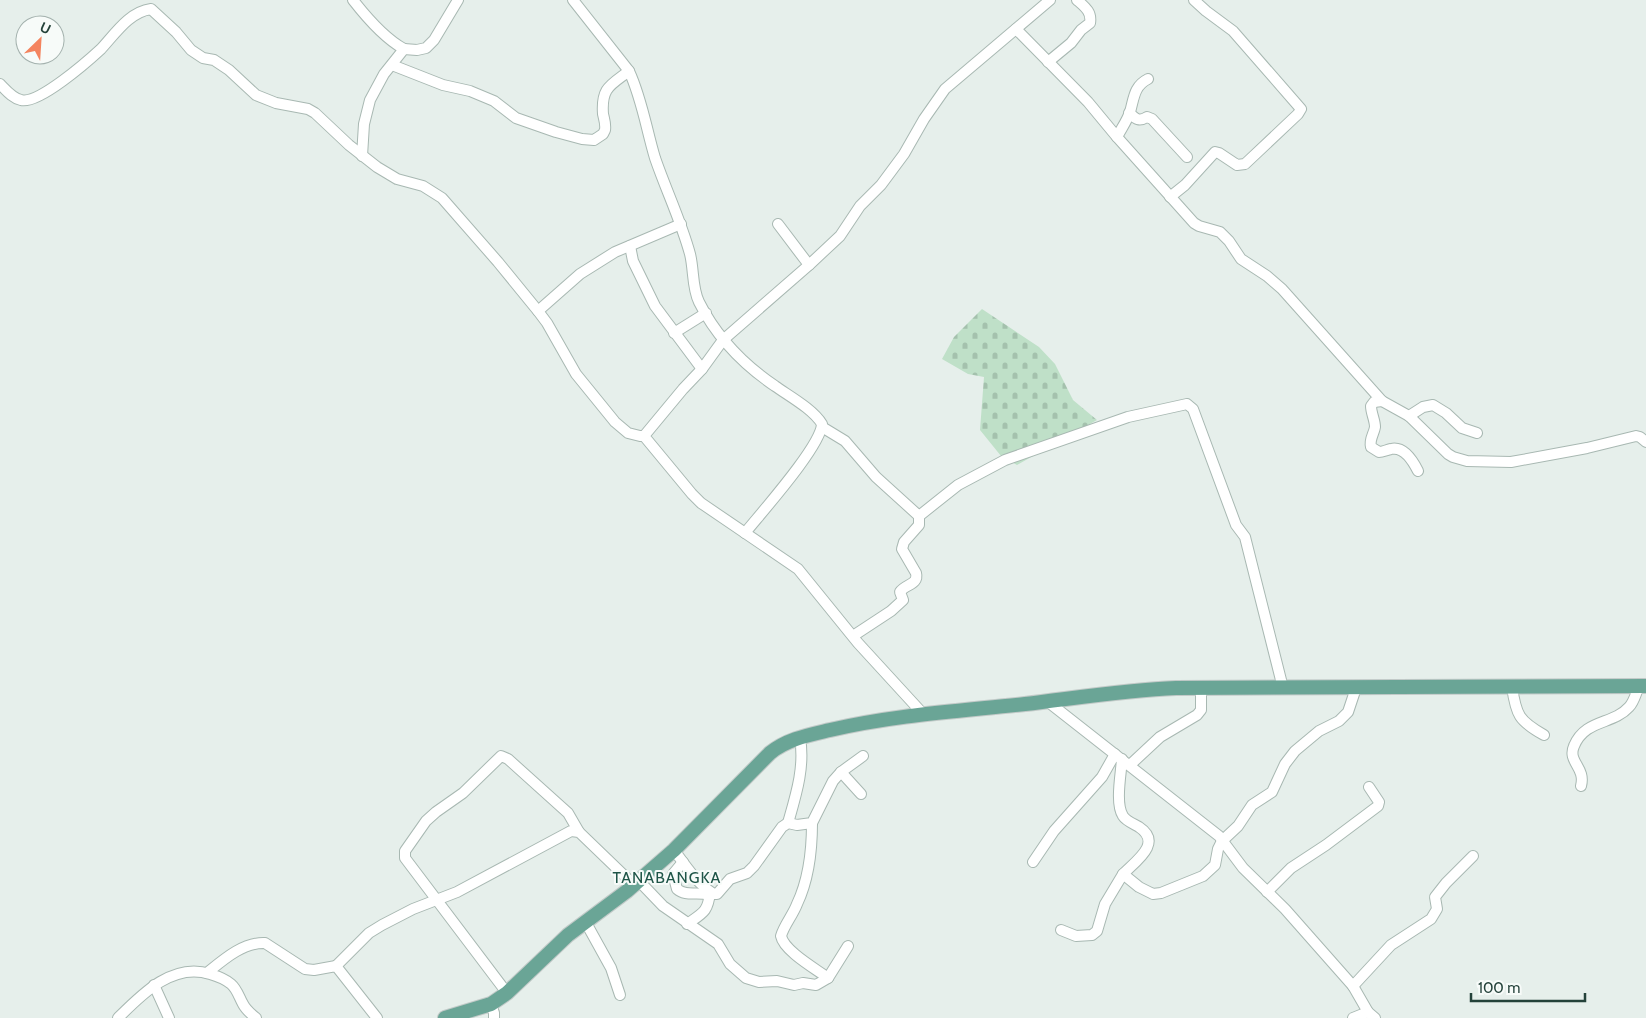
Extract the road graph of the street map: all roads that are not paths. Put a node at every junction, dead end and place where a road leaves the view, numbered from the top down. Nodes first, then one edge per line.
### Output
1 (353, 0) edge
2 (458, 0) edge
3 (573, 0) edge
4 (1050, 0) edge
5 (1077, 0) edge
6 (1194, 0) edge
7 (1016, 29) junction
8 (404, 50) junction
9 (1048, 62) junction
10 (392, 65) junction
11 (629, 71) junction
12 (1148, 78) dead end
13 (0, 84) edge
14 (1129, 113) junction
15 (1117, 137) junction
16 (362, 156) junction
17 (1187, 157) dead end
18 (1170, 197) junction
19 (681, 224) junction
20 (778, 224) dead end
21 (630, 246) junction
22 (809, 265) junction
23 (538, 310) junction
24 (706, 314) junction
25 (674, 334) junction
26 (723, 340) junction
27 (702, 370) junction
28 (1382, 401) junction
29 (1409, 416) junction
30 (822, 427) junction
31 (1477, 433) dead end
32 (644, 436) junction
33 (1646, 442) edge
34 (1418, 471) dead end
35 (919, 516) junction
36 (745, 533) junction
37 (853, 636) junction
38 (1643, 686) edge
39 (1201, 688) junction
40 (1283, 688) junction
41 (1356, 688) junction
42 (1512, 688) junction
43 (1047, 702) junction
44 (924, 715) junction
45 (1544, 735) dead end
46 (800, 738) junction
47 (863, 756) dead end
48 (1122, 759) junction
49 (841, 772) junction
50 (1581, 786) dead end
51 (1368, 787) dead end
52 (861, 794) dead end
53 (788, 823) junction
54 (812, 823) junction
55 (579, 832) junction
56 (1222, 841) junction
57 (674, 850) junction
58 (1473, 856) dead end
59 (683, 862) junction
60 (1033, 862) dead end
61 (1123, 874) junction
62 (636, 883) junction
63 (1267, 892) junction
64 (710, 893) junction
65 (436, 901) junction
66 (585, 921) junction
67 (687, 924) junction
68 (1060, 930) dead end
69 (848, 946) dead end
70 (336, 966) junction
71 (207, 973) junction
72 (828, 978) junction
73 (154, 985) junction
74 (1353, 986) junction
75 (507, 993) junction
76 (620, 994) dead end
77 (491, 1004) junction
78 (1371, 1015) edge
79 (118, 1018) edge
80 (169, 1018) edge
81 (256, 1018) edge
82 (377, 1018) edge
83 (445, 1018) edge
84 (494, 1018) edge
85 (1353, 1018) edge

1 - 8 street
2 - 8 street
3 - 11 street
4 - 7 street
5 - 9 street
6 - 18 street
7 - 9 street
7 - 22 street
8 - 10 street
9 - 15 street
10 - 11 street
10 - 16 street
11 - 19 street
12 - 14 street
13 - 16 street
14 - 15 street
14 - 17 street
15 - 18 street
16 - 23 street
18 - 28 street
19 - 21 street
19 - 24 street
20 - 22 street
21 - 23 street
21 - 25 street
22 - 26 street
23 - 32 street
24 - 25 street
24 - 26 street
25 - 27 street
26 - 27 street
26 - 30 street
27 - 32 street
28 - 29 street
28 - 34 street
29 - 31 street
29 - 33 street
30 - 35 street
30 - 36 street
32 - 36 street
35 - 37 street
35 - 40 street
36 - 37 street
37 - 44 street
38 - 42 main road
38 - 50 street
39 - 40 main road
39 - 43 main road
39 - 48 street
40 - 41 main road
41 - 42 main road
41 - 56 street
42 - 45 street
43 - 44 main road
43 - 48 street
44 - 46 main road
46 - 53 street
46 - 57 main road
47 - 49 street
48 - 56 street
48 - 60 street
48 - 61 street
49 - 52 street
49 - 54 street
51 - 63 street
53 - 54 street
53 - 64 street
54 - 72 street
55 - 62 street
55 - 65 street
55 - 65 street
56 - 61 street
56 - 63 street
57 - 59 street
57 - 62 main road
58 - 74 street
59 - 64 street
59 - 64 street
61 - 68 street
62 - 66 main road
62 - 67 street
63 - 74 street
64 - 67 street
65 - 70 street
65 - 75 street
66 - 75 main road
66 - 76 street
67 - 72 street
69 - 72 street
70 - 71 street
70 - 82 street
71 - 73 street
71 - 81 street
73 - 79 street
73 - 80 street
74 - 78 street
75 - 77 main road
77 - 83 main road
77 - 84 street
78 - 85 street

